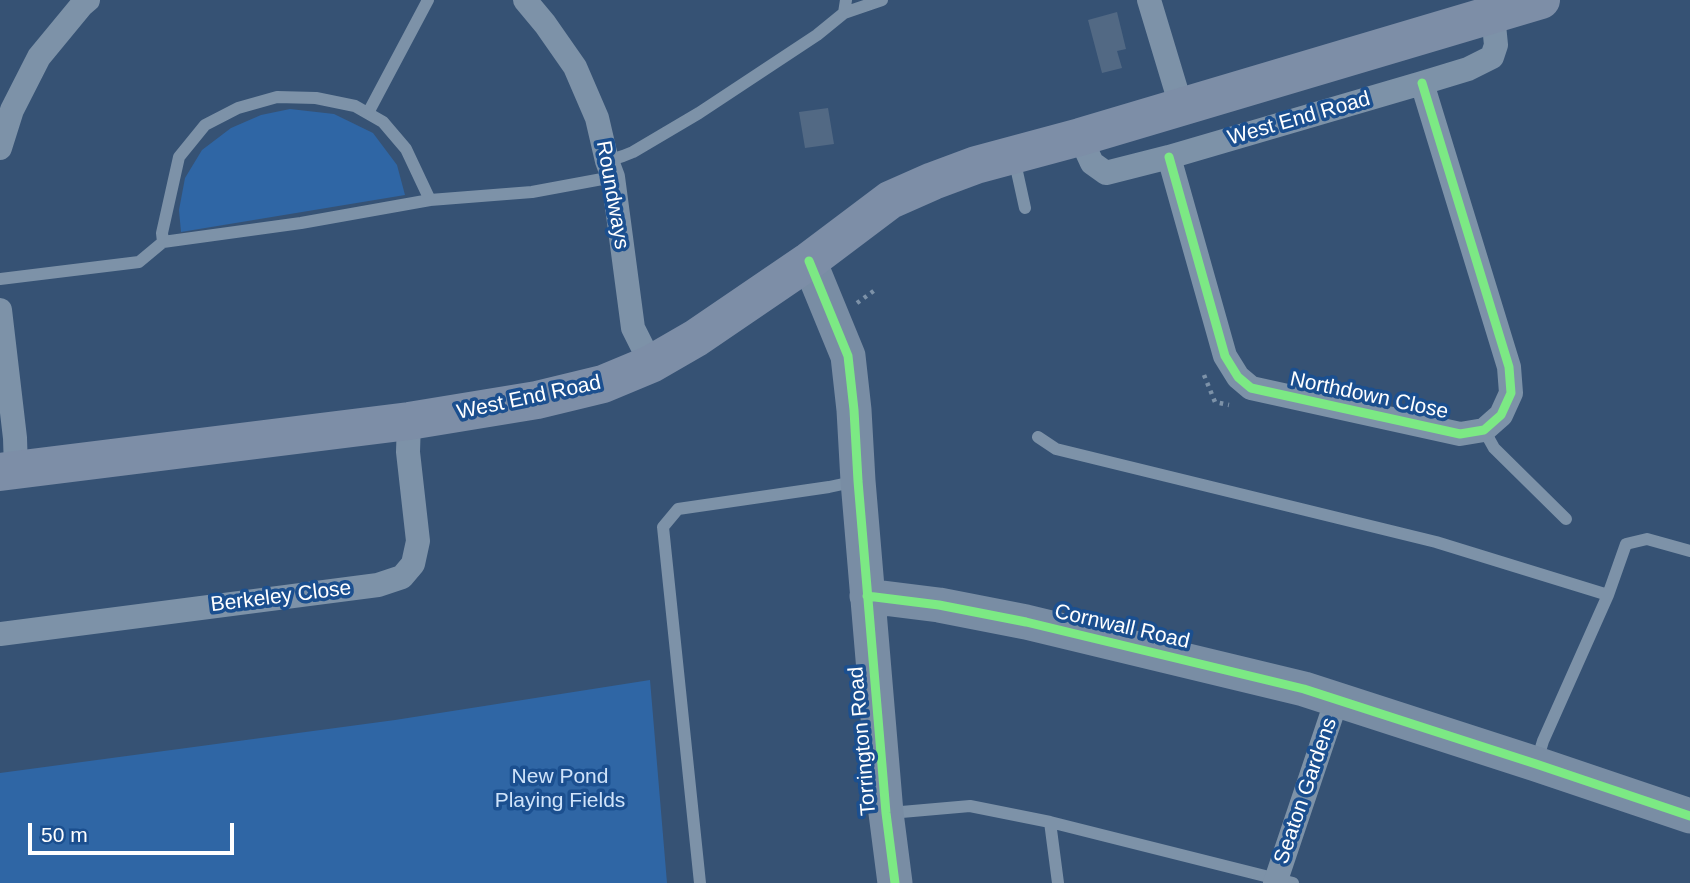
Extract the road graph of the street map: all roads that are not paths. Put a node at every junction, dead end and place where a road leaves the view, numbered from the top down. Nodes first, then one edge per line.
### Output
1 (428, 0) edge
2 (525, 0) edge
3 (882, 0) edge
4 (1149, 0) edge
5 (1541, 0) edge
6 (81, 2) edge
7 (845, 6) edge
8 (1493, 15) junction
9 (1422, 83) junction
10 (1181, 106) junction
11 (368, 113) junction
12 (1080, 137) junction
13 (0, 148) edge
14 (1013, 154) junction
15 (1168, 157) junction
16 (610, 169) junction
17 (430, 200) junction
18 (1025, 208) dead end
19 (163, 242) junction
20 (809, 261) junction
21 (0, 279) edge
22 (0, 310) edge
23 (651, 364) junction
24 (409, 421) junction
25 (1484, 430) junction
26 (1038, 437) dead end
27 (8, 470) edge
28 (858, 481) junction
29 (1566, 519) dead end
30 (1690, 551) edge
31 (1608, 595) junction
32 (867, 596) junction
33 (0, 634) edge
34 (1337, 699) junction
35 (1536, 764) junction
36 (886, 813) junction
37 (1690, 816) edge
38 (1050, 822) junction
39 (1282, 881) edge
40 (700, 883) edge
41 (895, 883) edge
42 (1058, 883) edge

1 - 11 lane
2 - 16 street, Roundways
3 - 7 lane
4 - 10 street
5 - 8 main road, West End Road
6 - 13 street
7 - 16 lane
8 - 9 street, West End Road
8 - 10 main road, West End Road
9 - 15 street, West End Road
9 - 25 street
10 - 12 main road, West End Road
11 - 17 lane
11 - 19 lane
12 - 14 main road, West End Road
12 - 15 street, West End Road
14 - 18 lane
14 - 20 main road, West End Road
15 - 25 street, Northdown Close
16 - 17 lane
16 - 23 street, Roundways
17 - 19 lane
19 - 21 lane
20 - 23 main road, West End Road
20 - 28 street
22 - 27 street
23 - 24 main road, West End Road
24 - 27 main road, West End Road
24 - 33 street, Berkeley Close
25 - 29 lane
26 - 31 lane
28 - 32 street
28 - 40 lane
30 - 31 lane
31 - 35 lane
32 - 34 street, Cornwall Road
32 - 36 street, Torrington Road
34 - 35 street, Cornwall Road
34 - 39 street, Seaton Gardens
35 - 37 street, Cornwall Road
36 - 38 lane
36 - 41 street, Torrington Road
38 - 39 lane
38 - 42 lane

